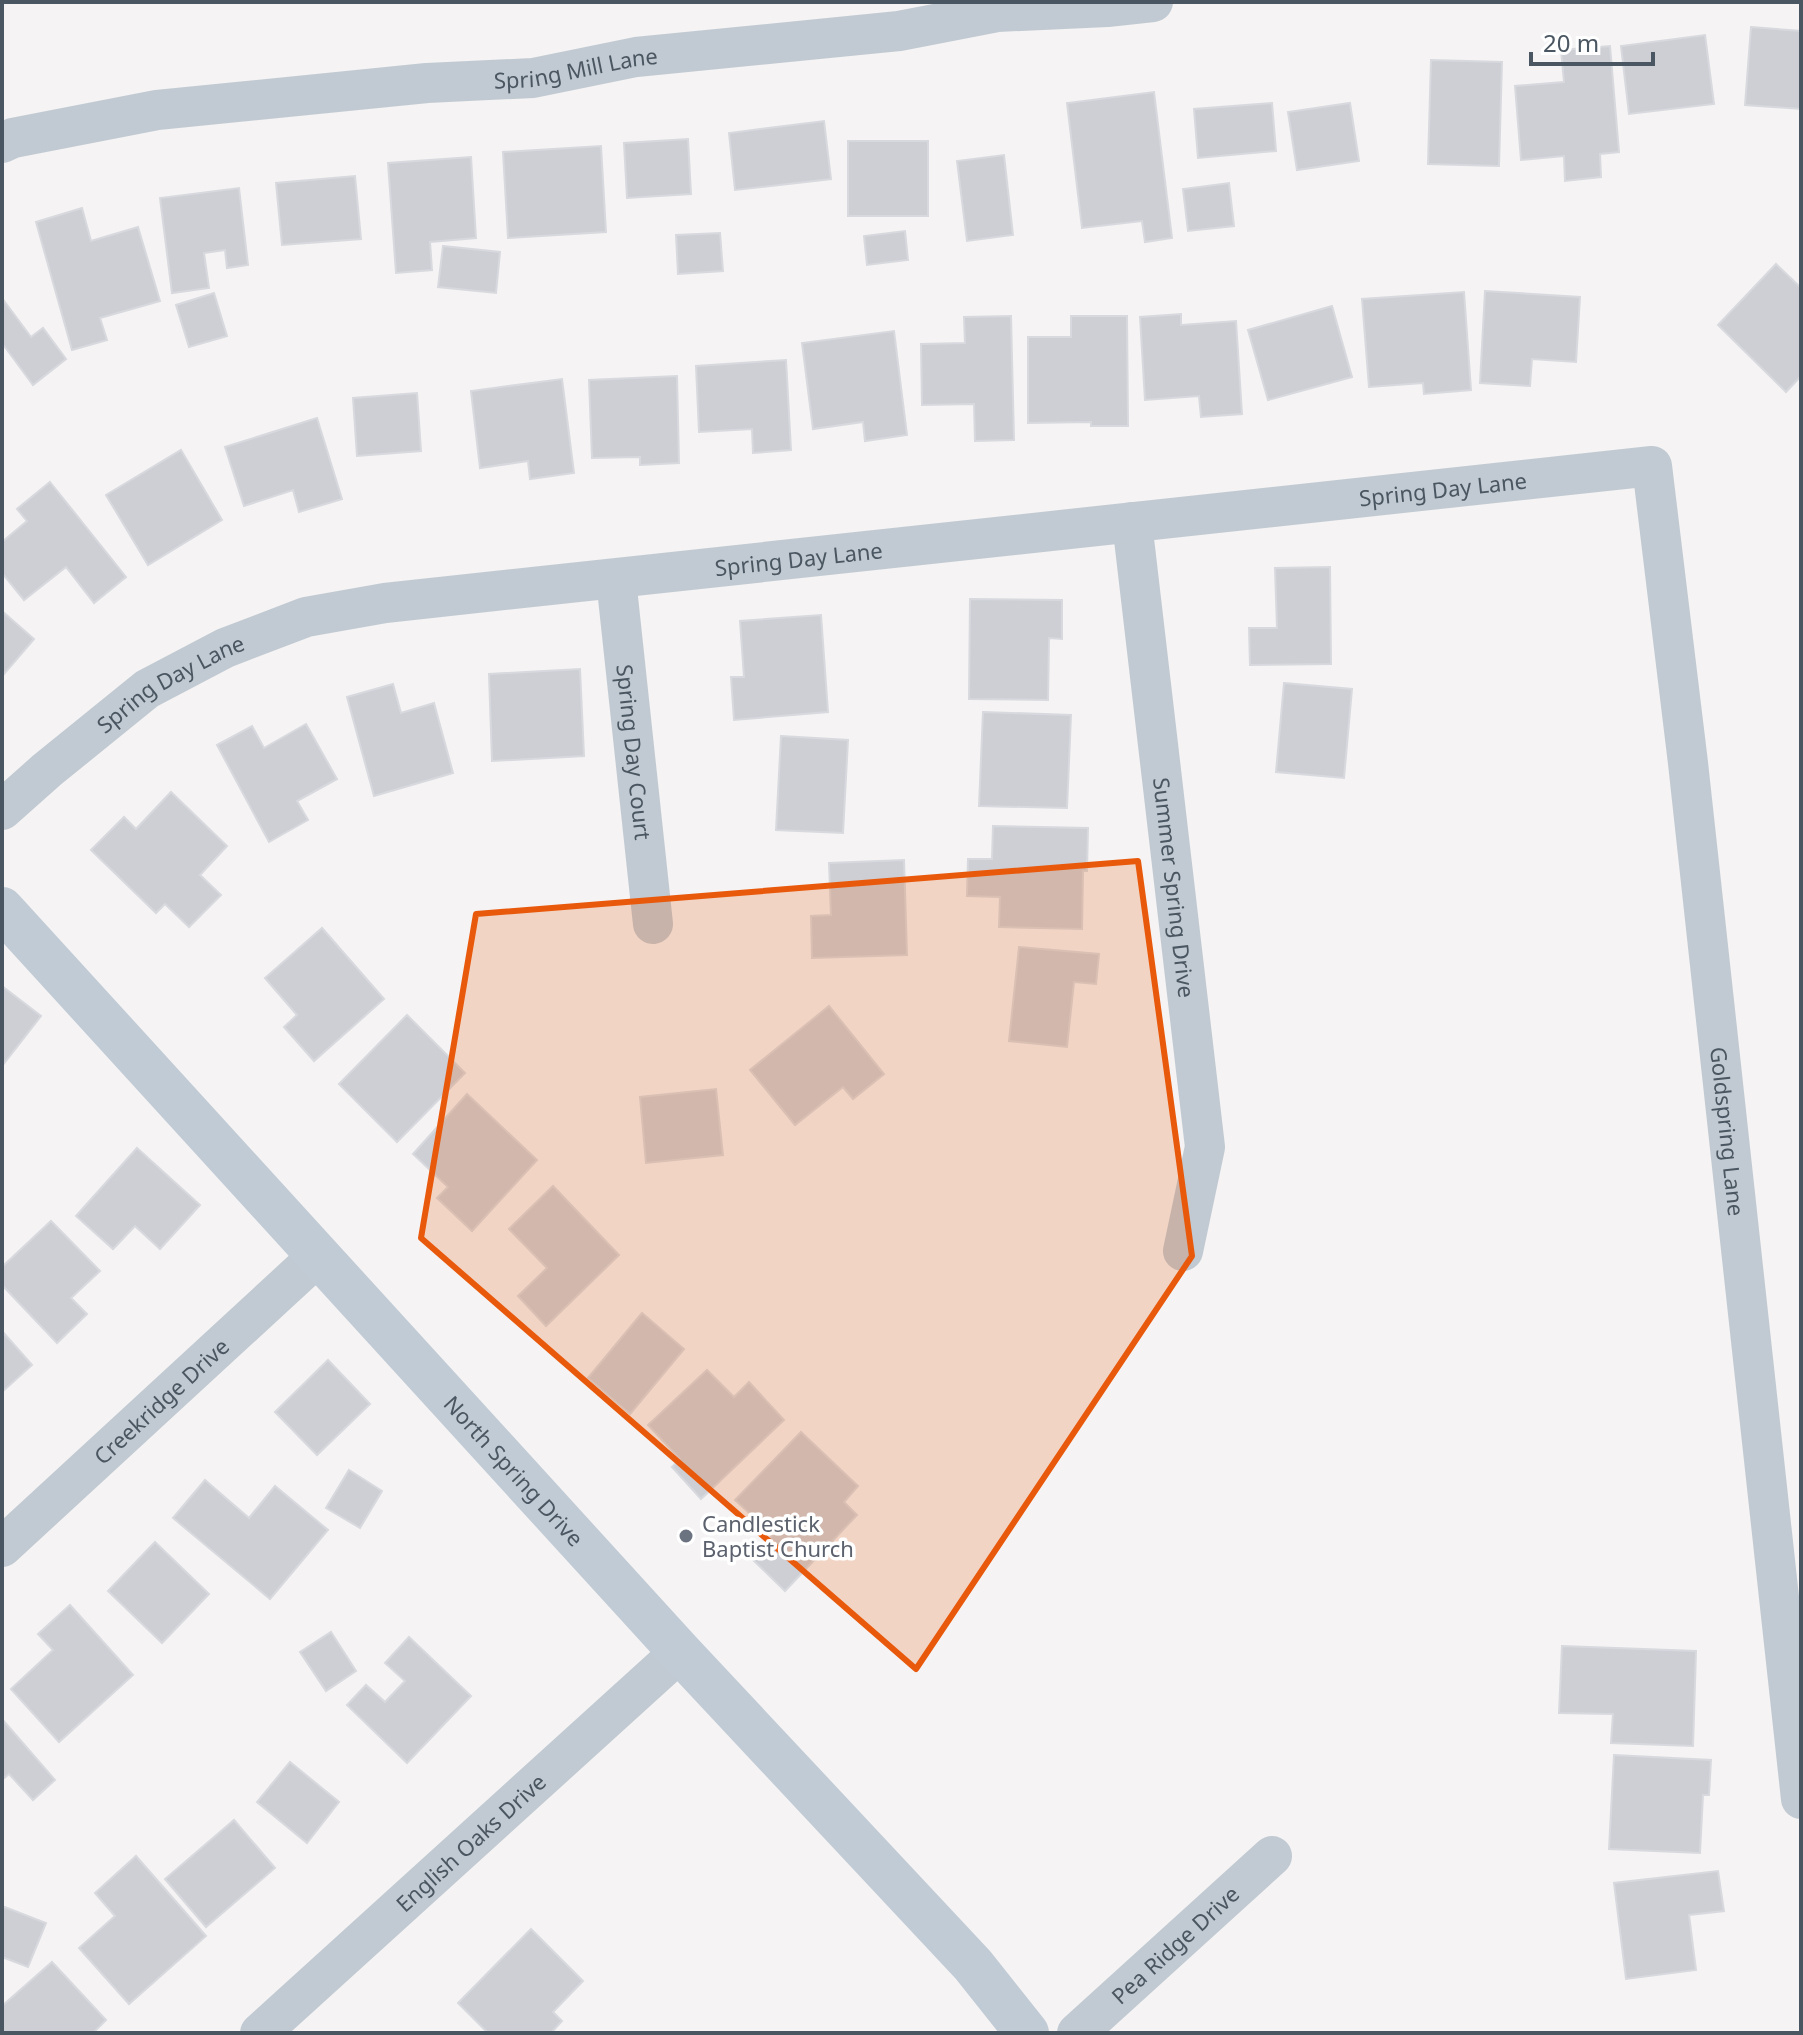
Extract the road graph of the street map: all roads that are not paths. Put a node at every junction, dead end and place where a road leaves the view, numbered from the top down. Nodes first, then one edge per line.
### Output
1 (1153, 2) edge
2 (1107, 4) edge
3 (2, 143) edge
4 (1652, 466) joint
5 (1132, 522) junction
6 (616, 579) junction
7 (2, 810) edge
8 (2, 909) edge
9 (653, 924) dead end
10 (1183, 1251) dead end
11 (318, 1256) junction
12 (2, 1547) edge
13 (680, 1652) junction
14 (1801, 1799) edge
15 (1272, 1856) dead end
16 (260, 2033) edge
17 (1027, 2033) edge
18 (1077, 2033) edge

1 - 2 street, Spring Mill Lane
2 - 3 street, Spring Mill Lane
4 - 5 street, Spring Day Lane
4 - 14 street, Goldspring Lane
5 - 6 street, Spring Day Lane
5 - 10 street, Summer Spring Drive
6 - 7 street, Spring Day Lane
6 - 9 street, Spring Day Court
8 - 11 street, North Spring Drive
11 - 12 street, Creekridge Drive
11 - 13 street, North Spring Drive
13 - 16 street, English Oaks Drive
13 - 17 street, North Spring Drive
15 - 18 street, Pea Ridge Drive

